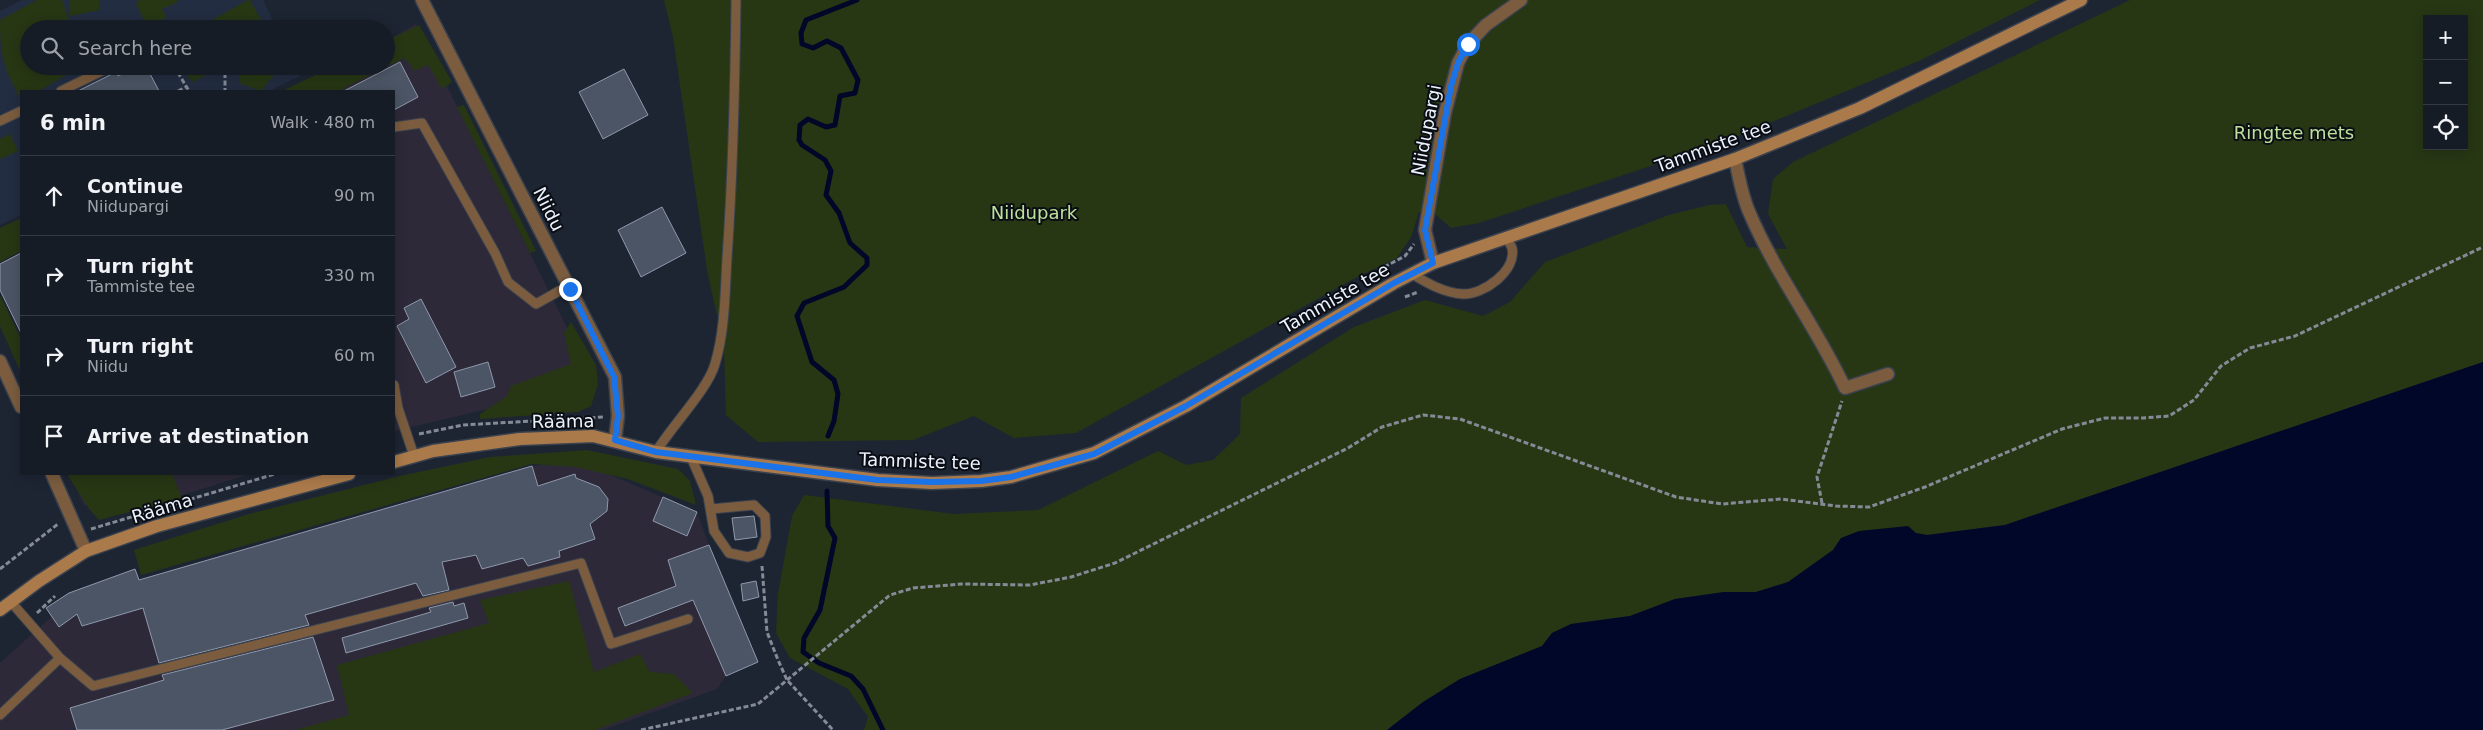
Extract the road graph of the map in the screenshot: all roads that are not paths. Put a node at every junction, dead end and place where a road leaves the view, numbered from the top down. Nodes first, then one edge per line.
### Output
1 (422, 0) edge
2 (736, 0) edge
3 (1521, 0) edge
4 (2081, 0) edge
5 (94, 75) edge
6 (63, 90) edge
7 (20, 111) edge
8 (0, 121) edge
9 (395, 127) edge
10 (1735, 159) junction
11 (1506, 238) junction
12 (1433, 263) junction
13 (1412, 274) junction
14 (568, 286) junction
15 (0, 361) edge
16 (1888, 374) dead end
17 (395, 391) edge
18 (20, 404) edge
19 (615, 440) junction
20 (656, 452) junction
21 (414, 456) junction
22 (691, 458) junction
23 (395, 462) edge
24 (52, 475) edge
25 (345, 475) edge
26 (711, 509) junction
27 (86, 551) junction
28 (11, 602) junction
29 (0, 610) edge
30 (688, 619) dead end
31 (60, 658) junction
32 (0, 715) edge

1 - 14 street, Niidu
2 - 20 lane
3 - 12 street, Niidupargi
4 - 10 main road, Tammiste tee
5 - 6 lane
7 - 8 lane
9 - 14 lane
10 - 11 main road, Tammiste tee
10 - 16 street
11 - 12 main road, Tammiste tee
11 - 13 lane
12 - 13 main road, Tammiste tee
13 - 22 main road, Tammiste tee
14 - 19 street, Niidu
15 - 18 street
17 - 21 lane
19 - 20 main road, Tammiste tee
19 - 21 main road, Rääma
20 - 22 main road, Tammiste tee
21 - 23 main road, Rääma
22 - 26 lane
24 - 27 street
25 - 27 main road, Rääma
26 - 26 lane
27 - 28 main road, Rääma
28 - 29 main road, Rääma
28 - 31 lane
30 - 31 lane
31 - 32 lane

